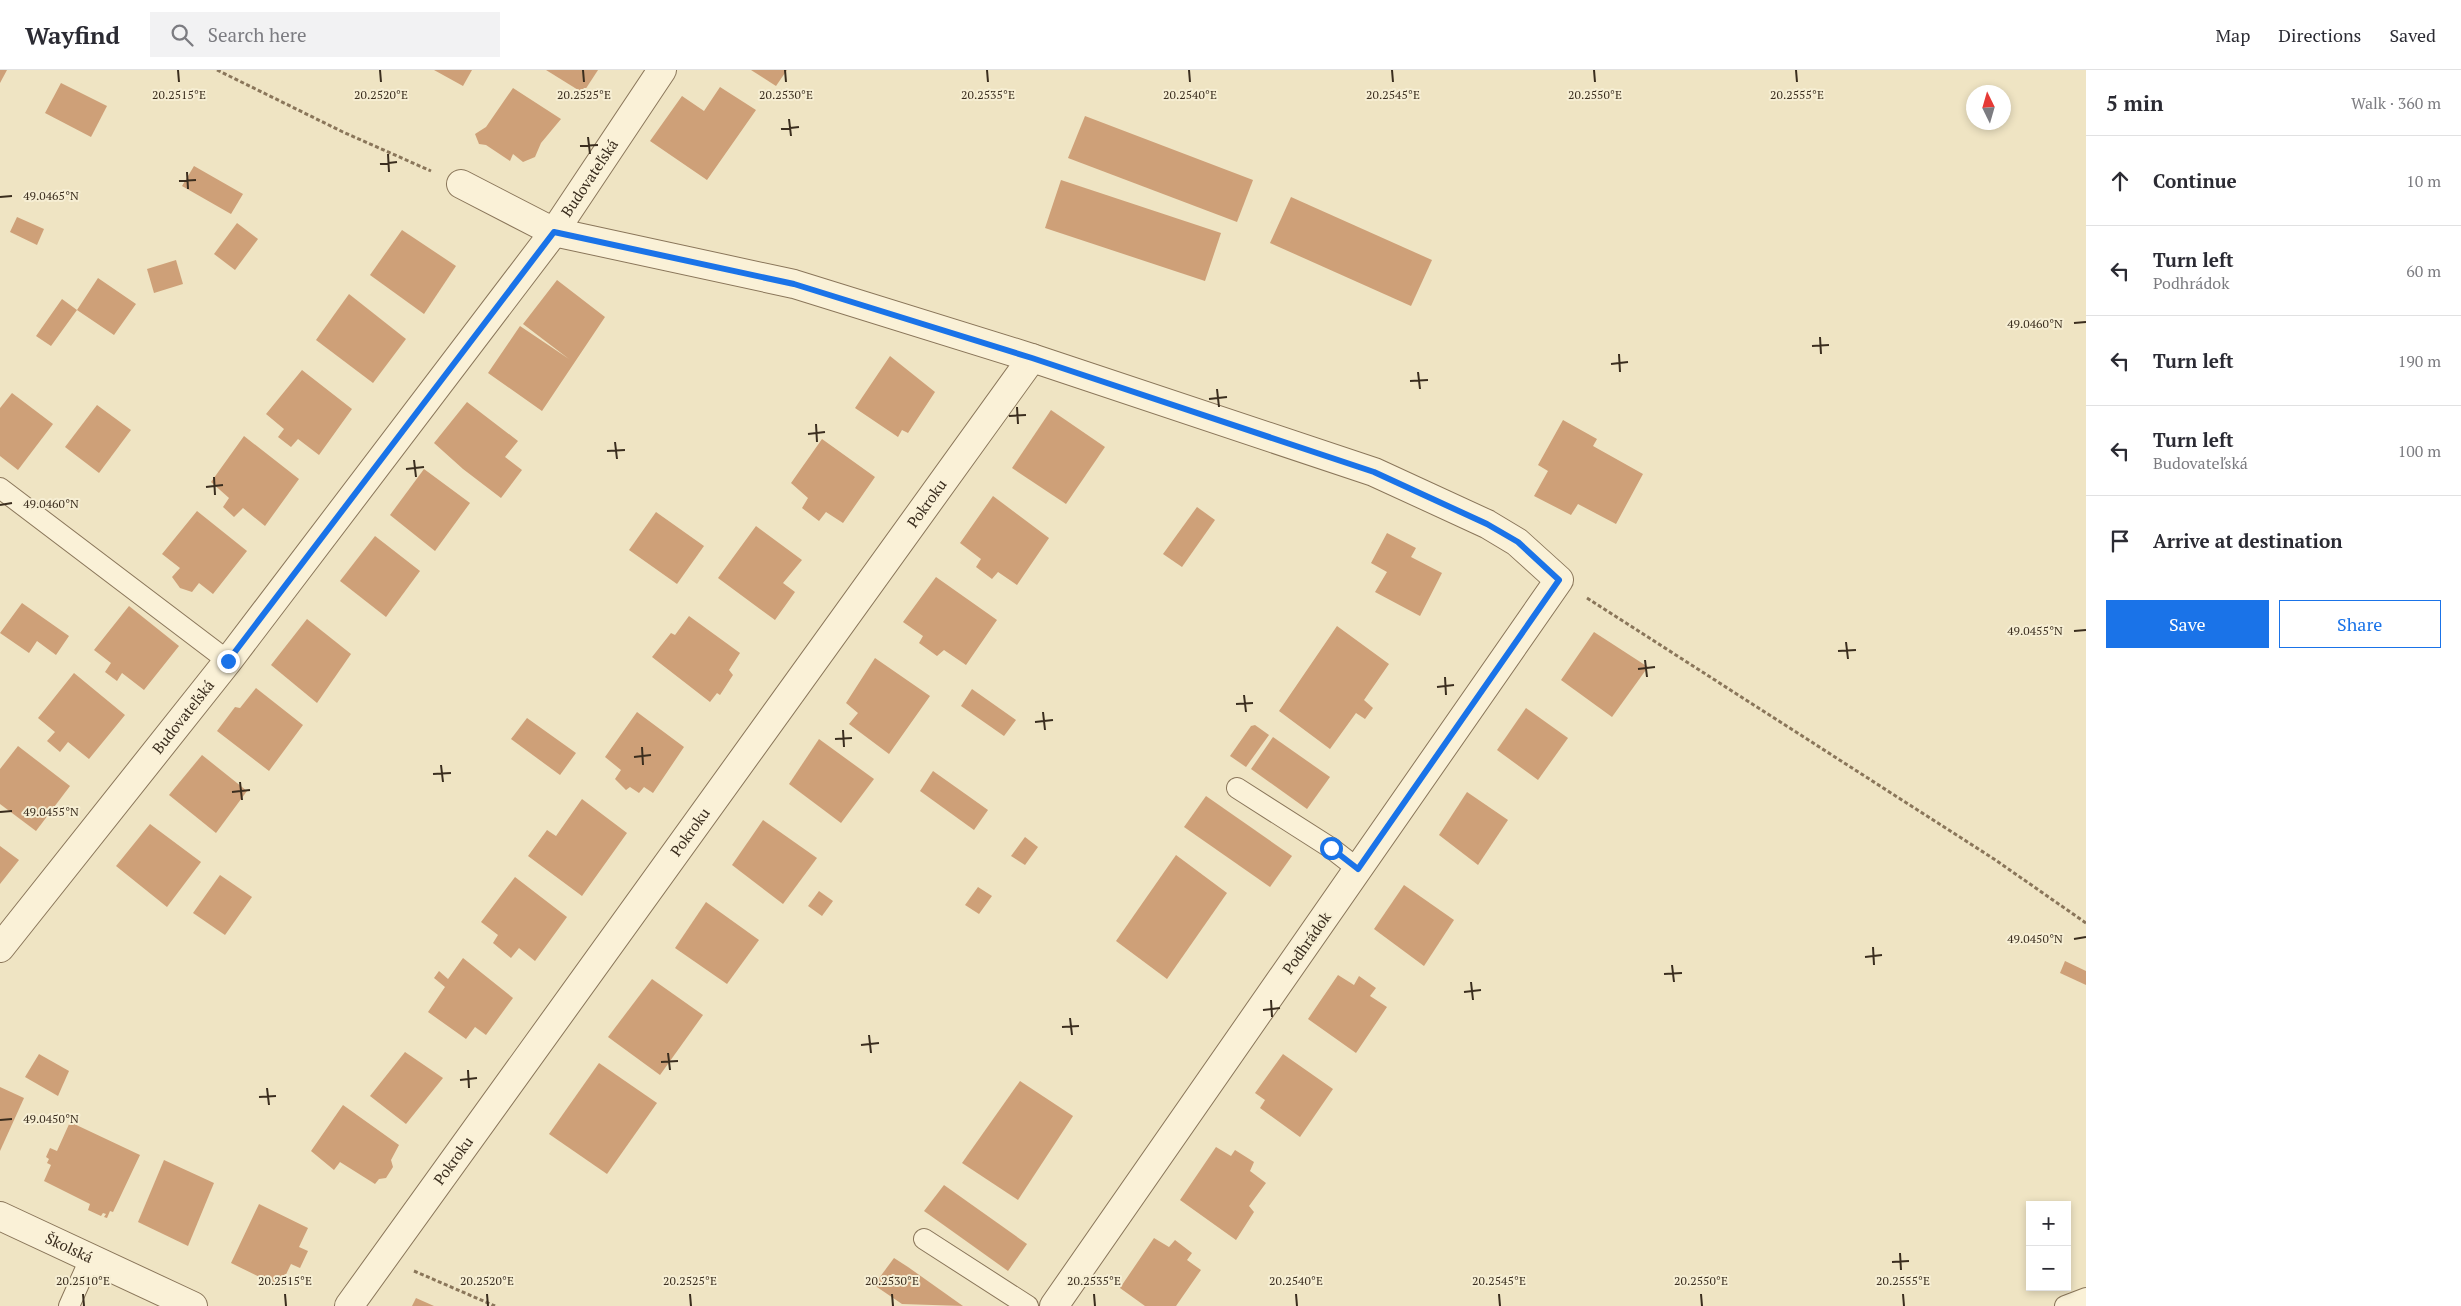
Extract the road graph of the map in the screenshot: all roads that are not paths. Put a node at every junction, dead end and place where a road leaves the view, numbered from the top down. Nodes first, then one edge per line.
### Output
1 (662, 70) edge
2 (461, 184) road end
3 (554, 232) junction
4 (1032, 358) junction
5 (0, 488) edge
6 (228, 661) junction
7 (1237, 788) dead end
8 (1358, 869) junction
9 (0, 948) edge
10 (0, 1216) edge
11 (924, 1239) dead end
12 (90, 1259) junction
13 (2086, 1298) edge
14 (69, 1306) edge
15 (193, 1306) edge
16 (348, 1306) edge
17 (1028, 1306) edge
18 (1054, 1306) edge
19 (2065, 1306) edge

1 - 3 street, Budovateľská
2 - 3 street
3 - 4 street
3 - 6 street, Budovateľská
4 - 8 street, Podhrádok
4 - 16 street, Pokroku
5 - 6 lane
6 - 9 street, Budovateľská
7 - 8 lane
8 - 18 street, Podhrádok
10 - 12 street, Školská
11 - 17 lane
12 - 14 lane
12 - 15 street, Školská
13 - 19 lane

